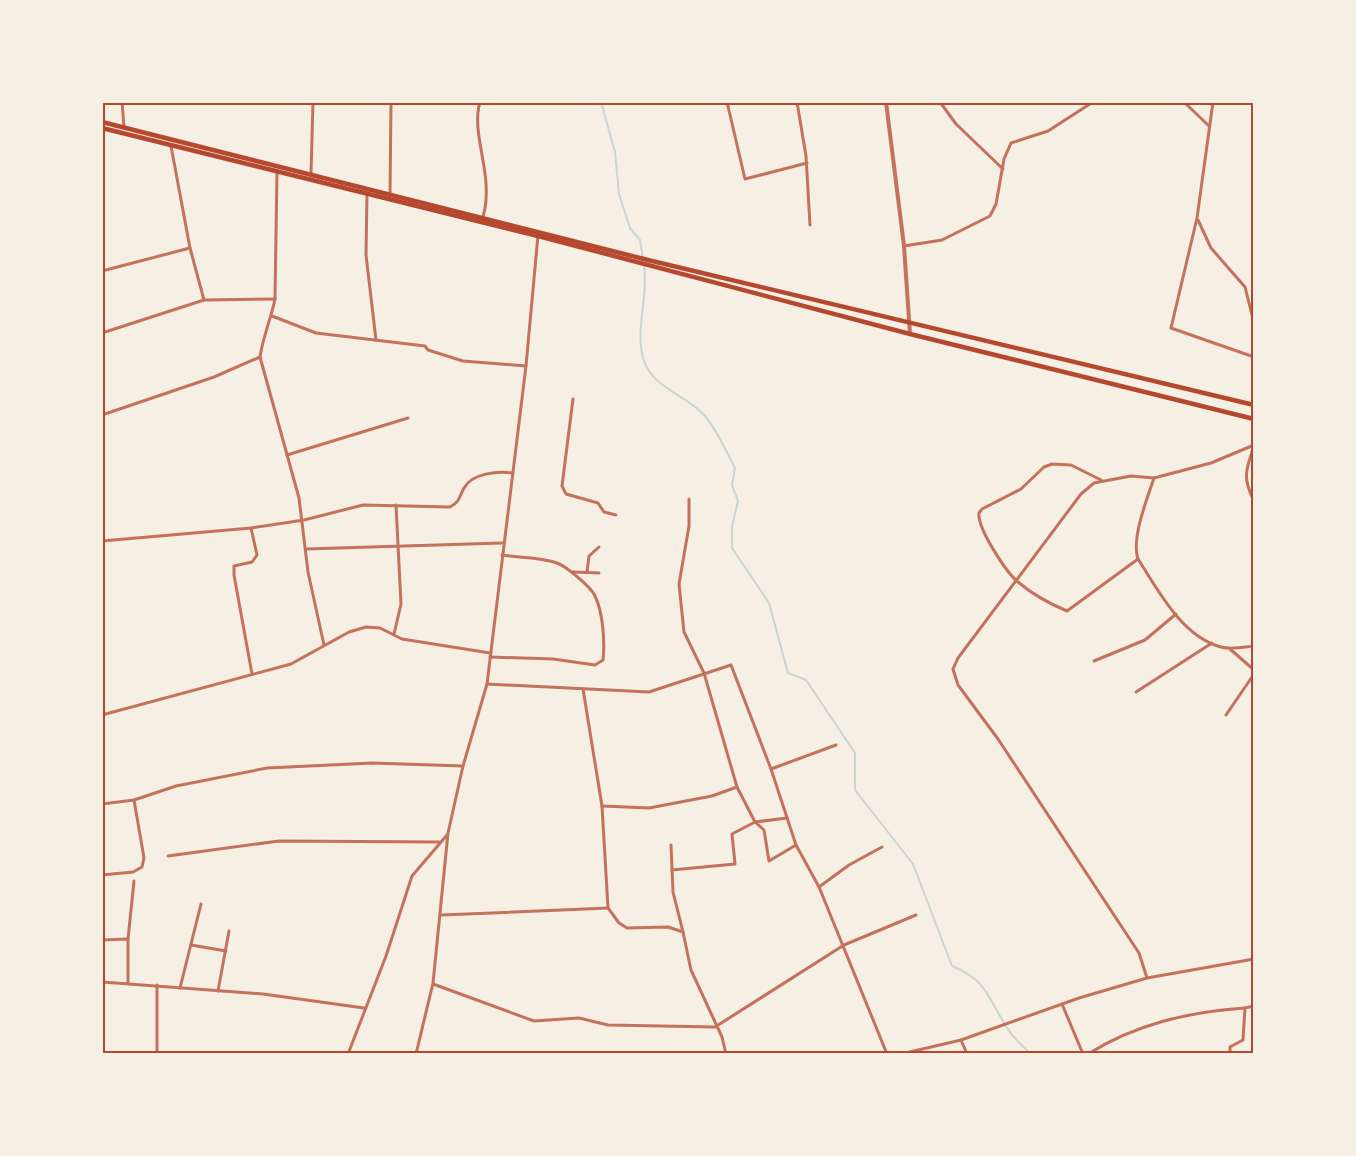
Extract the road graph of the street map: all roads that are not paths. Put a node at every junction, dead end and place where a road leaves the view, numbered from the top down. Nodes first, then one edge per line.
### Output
1 (122, 102) edge
2 (313, 102) edge
3 (391, 102) edge
4 (480, 102) edge
5 (726, 102) edge
6 (797, 102) edge
7 (886, 102) edge
8 (940, 102) edge
9 (1093, 102) edge
10 (1184, 102) edge
11 (1213, 102) edge
12 (102, 122) edge
13 (1209, 126) junction
14 (124, 127) junction
15 (102, 128) edge
16 (171, 142) junction
17 (807, 163) junction
18 (1002, 169) junction
19 (277, 171) junction
20 (311, 174) junction
21 (367, 194) junction
22 (390, 194) junction
23 (483, 216) junction
24 (1197, 218) junction
25 (810, 225) dead end
26 (538, 233) junction
27 (904, 246) junction
28 (190, 248) junction
29 (648, 262) junction
30 (102, 271) edge
31 (275, 299) junction
32 (204, 300) junction
33 (272, 316) junction
34 (1253, 319) edge
35 (909, 323) junction
36 (102, 333) edge
37 (910, 334) junction
38 (375, 340) junction
39 (261, 357) junction
40 (1254, 357) edge
41 (526, 366) junction
42 (573, 399) dead end
43 (1254, 405) edge
44 (102, 415) edge
45 (408, 418) dead end
46 (1254, 420) edge
47 (1254, 446) edge
48 (287, 454) junction
49 (513, 473) junction
50 (1154, 478) junction
51 (1102, 480) junction
52 (689, 499) dead end
53 (1254, 501) edge
54 (396, 505) junction
55 (616, 515) dead end
56 (304, 520) junction
57 (251, 528) junction
58 (102, 541) edge
59 (503, 543) junction
60 (398, 545) junction
61 (599, 547) dead end
62 (306, 549) junction
63 (502, 555) junction
64 (1138, 559) junction
65 (573, 572) junction
66 (586, 572) junction
67 (599, 573) dead end
68 (1015, 580) junction
69 (1176, 614) junction
70 (394, 634) junction
71 (1212, 643) junction
72 (324, 645) junction
73 (1254, 646) edge
74 (1228, 648) junction
75 (490, 655) junction
76 (1094, 661) dead end
77 (1254, 672) edge
78 (252, 674) junction
79 (704, 674) junction
80 (487, 684) junction
81 (583, 689) junction
82 (1136, 692) dead end
83 (102, 715) edge
84 (1226, 715) dead end
85 (836, 745) dead end
86 (463, 766) junction
87 (771, 769) junction
88 (737, 787) junction
89 (134, 800) junction
90 (102, 804) edge
91 (602, 806) junction
92 (787, 818) junction
93 (755, 822) junction
94 (448, 833) junction
95 (439, 842) junction
96 (671, 845) dead end
97 (796, 845) junction
98 (882, 847) dead end
99 (168, 856) dead end
100 (672, 870) junction
101 (102, 874) edge
102 (134, 881) dead end
103 (819, 888) junction
104 (201, 904) dead end
105 (608, 908) junction
106 (442, 915) junction
107 (916, 915) dead end
108 (229, 931) dead end
109 (683, 932) junction
110 (128, 939) junction
111 (102, 940) edge
112 (191, 945) junction
113 (844, 945) junction
114 (226, 951) junction
115 (1254, 959) edge
116 (1147, 978) junction
117 (102, 982) edge
118 (128, 983) junction
119 (433, 984) junction
120 (157, 985) junction
121 (180, 988) junction
122 (218, 991) junction
123 (1062, 1004) junction
124 (1254, 1006) edge
125 (364, 1008) junction
126 (1245, 1008) junction
127 (715, 1027) junction
128 (961, 1040) junction
129 (1230, 1053) edge
130 (157, 1054) edge
131 (348, 1054) edge
132 (416, 1054) edge
133 (726, 1054) edge
134 (887, 1054) edge
135 (901, 1054) edge
136 (967, 1054) edge
137 (1083, 1054) edge
138 (1088, 1054) edge
139 (1221, 1054) edge

1 - 14 street
2 - 20 street
3 - 22 street
4 - 23 street
5 - 17 street
6 - 17 street
7 - 27 street
8 - 18 street
9 - 18 street
10 - 13 street
11 - 13 street
12 - 14 highway
13 - 24 street
14 - 16 highway
15 - 16 highway
16 - 19 highway
16 - 20 highway
16 - 28 street
17 - 25 street
18 - 27 street
19 - 21 highway
19 - 31 street
20 - 22 highway
21 - 26 highway
21 - 38 street
22 - 23 highway
23 - 26 highway
24 - 34 street
24 - 40 street
26 - 29 highway
26 - 41 street
27 - 35 street
28 - 30 street
28 - 32 street
29 - 35 highway
29 - 37 highway
31 - 32 street
31 - 33 street
32 - 36 street
33 - 38 street
33 - 39 street
35 - 37 street
35 - 43 highway
37 - 46 highway
38 - 41 street
39 - 44 street
39 - 48 street
41 - 49 street
42 - 55 street
45 - 48 street
47 - 50 street
47 - 53 street
48 - 56 street
49 - 54 street
49 - 59 street
50 - 51 street
50 - 64 street
51 - 68 street
51 - 68 street
52 - 79 street
54 - 56 street
54 - 60 street
56 - 57 street
56 - 62 street
57 - 58 street
57 - 78 street
59 - 60 street
59 - 63 street
60 - 62 street
60 - 70 street
61 - 66 street
62 - 72 street
63 - 65 street
63 - 75 street
64 - 68 street
64 - 69 street
65 - 66 street
65 - 75 street
66 - 67 street
68 - 116 street
69 - 71 street
69 - 76 street
70 - 72 street
70 - 75 street
71 - 74 street
71 - 82 street
72 - 78 street
73 - 74 street
74 - 77 street
75 - 80 street
77 - 84 street
78 - 83 street
79 - 81 street
79 - 87 street
79 - 88 street
80 - 81 street
80 - 86 street
81 - 91 street
85 - 87 street
86 - 89 street
86 - 94 street
87 - 92 street
88 - 91 street
88 - 93 street
89 - 90 street
89 - 101 street
91 - 105 street
92 - 93 street
92 - 97 street
93 - 97 street
93 - 100 street
94 - 95 street
94 - 106 street
95 - 99 street
95 - 125 street
96 - 100 street
97 - 103 street
98 - 103 street
100 - 109 street
102 - 110 street
103 - 113 street
104 - 112 street
105 - 106 street
105 - 109 street
106 - 119 street
107 - 113 street
108 - 114 street
109 - 127 street
110 - 111 street
110 - 118 street
112 - 114 street
112 - 121 street
113 - 127 street
113 - 134 street
114 - 122 street
115 - 116 street
116 - 123 street
117 - 118 street
118 - 120 street
119 - 127 street
119 - 132 street
120 - 121 street
120 - 130 street
121 - 122 street
122 - 125 street
123 - 128 street
123 - 137 street
124 - 126 street
125 - 131 street
126 - 129 street
126 - 138 street
127 - 133 street
128 - 135 street
128 - 136 street
129 - 139 street

